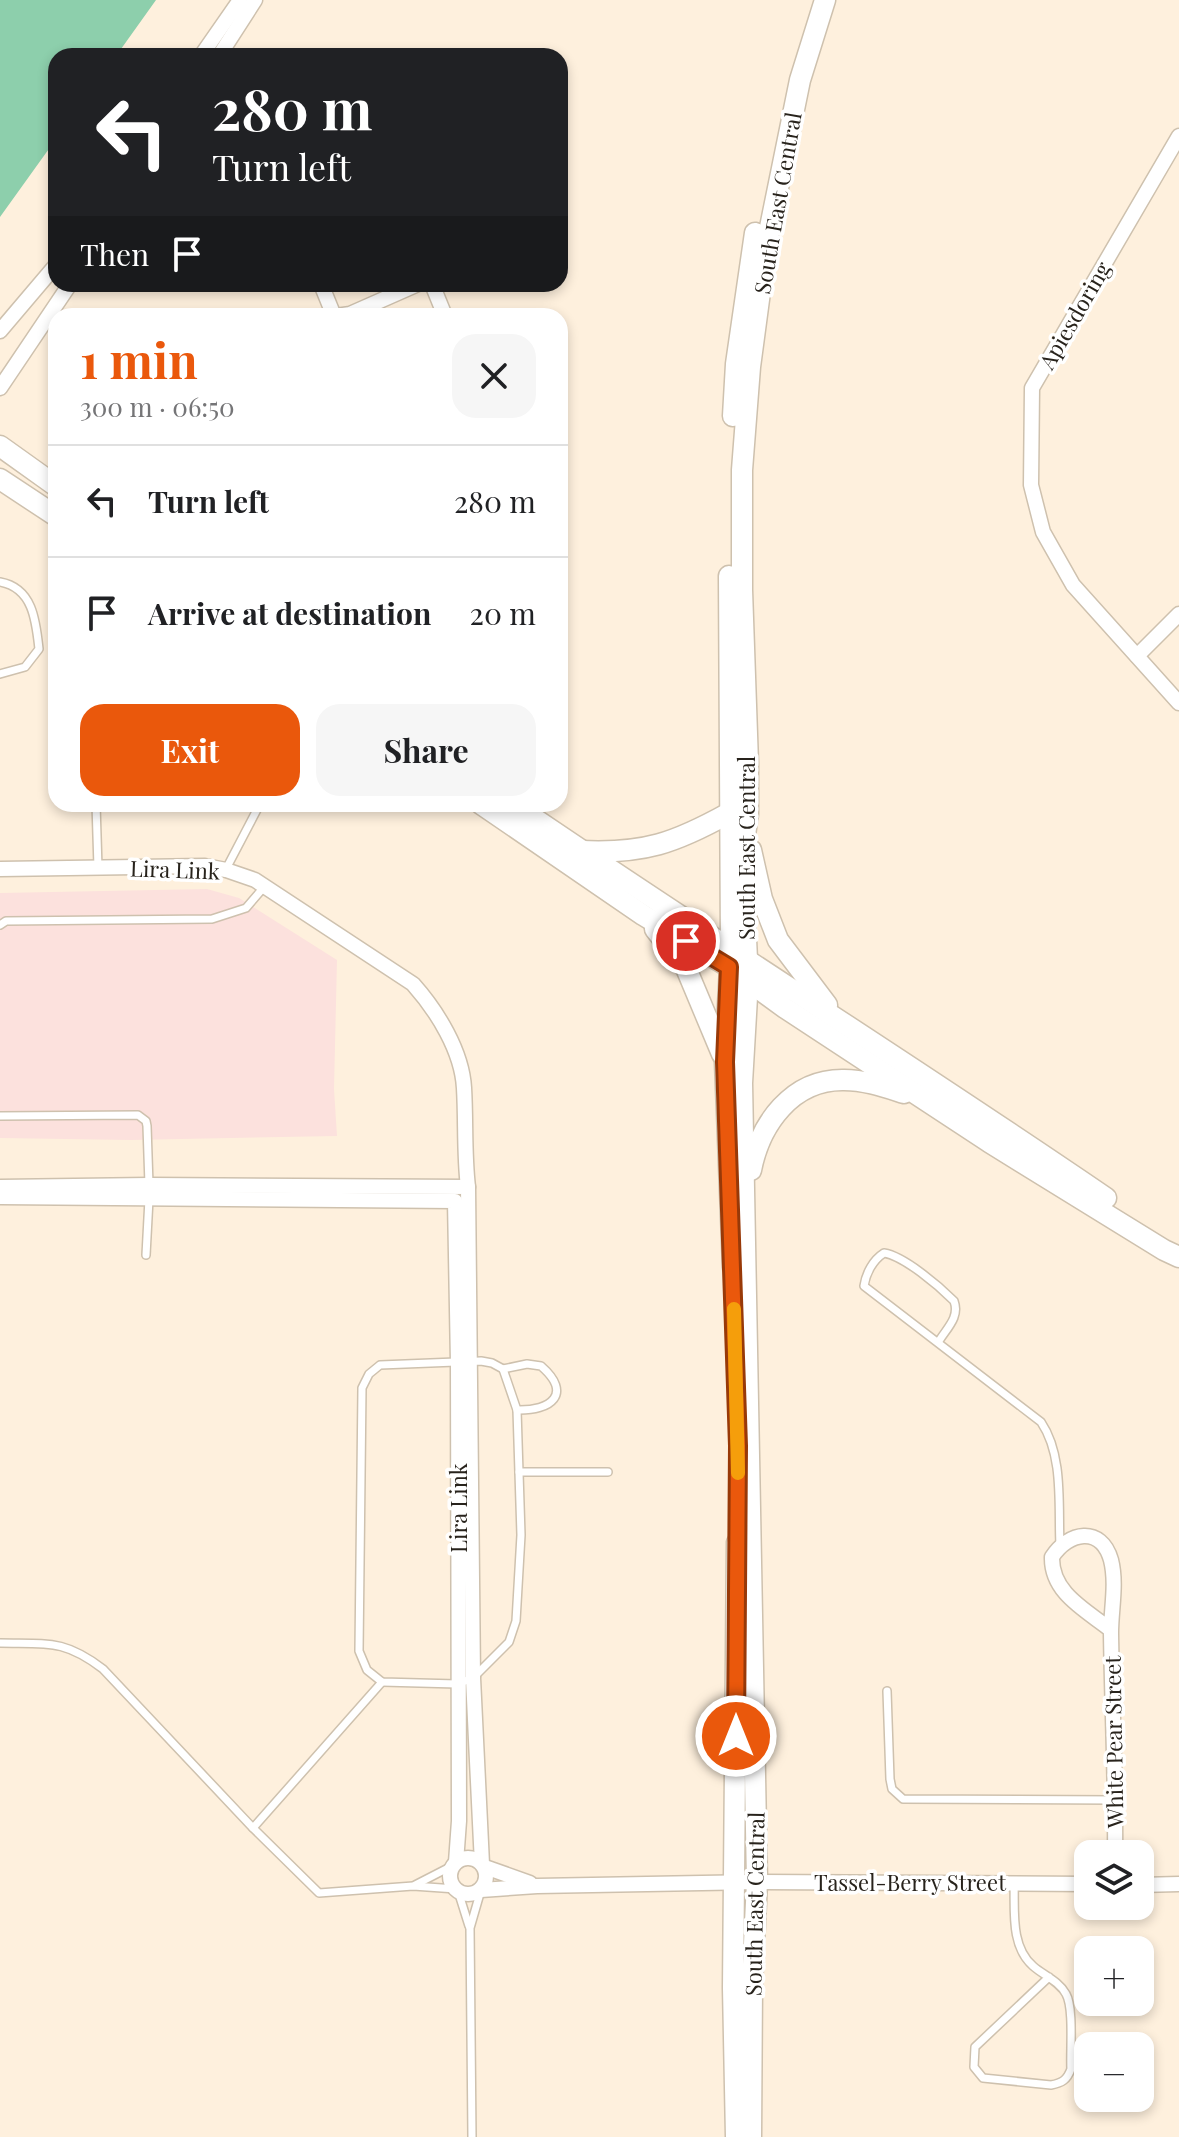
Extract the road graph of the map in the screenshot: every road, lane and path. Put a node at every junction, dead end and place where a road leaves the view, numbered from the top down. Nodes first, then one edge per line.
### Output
1 (240, 0) edge
2 (255, 0) edge
3 (812, 0) edge
4 (825, 0) edge
5 (217, 48) edge
6 (219, 48) edge
7 (1179, 136) edge
8 (48, 274) edge
9 (400, 292) edge
10 (364, 308) edge
11 (48, 317) edge
12 (0, 331) edge
13 (0, 388) edge
14 (0, 446) edge
15 (0, 479) edge
16 (48, 480) edge
17 (48, 511) edge
18 (0, 582) edge
19 (1179, 614) edge
20 (1137, 656) junction
21 (0, 674) edge
22 (1179, 703) edge
23 (96, 812) edge
24 (256, 812) edge
25 (493, 812) edge
26 (525, 812) edge
27 (738, 814) junction
28 (581, 851) junction
29 (98, 868) junction
30 (0, 869) edge
31 (226, 870) junction
32 (264, 887) junction
33 (643, 915) junction
34 (0, 925) edge
35 (735, 958) junction
36 (748, 980) junction
37 (835, 1016) junction
38 (725, 1062) junction
39 (924, 1098) junction
40 (0, 1116) edge
41 (0, 1187) edge
42 (149, 1191) junction
43 (462, 1194) junction
44 (0, 1197) edge
45 (745, 1203) junction
46 (1179, 1250) edge
47 (146, 1255) dead end
48 (1179, 1257) edge
49 (939, 1341) junction
50 (464, 1362) junction
51 (503, 1369) junction
52 (517, 1410) junction
53 (519, 1472) junction
54 (608, 1472) dead end
55 (1060, 1545) junction
56 (1111, 1630) junction
57 (0, 1643) edge
58 (473, 1678) junction
59 (382, 1682) junction
60 (457, 1684) junction
61 (887, 1691) dead end
62 (1116, 1800) junction
63 (253, 1828) junction
64 (1115, 1840) edge
65 (454, 1864) junction
66 (484, 1865) junction
67 (757, 1882) junction
68 (1014, 1883) junction
69 (733, 1884) junction
70 (1074, 1884) edge
71 (1179, 1884) edge
72 (1154, 1885) edge
73 (413, 1886) junction
74 (537, 1886) junction
75 (457, 1890) junction
76 (481, 1890) junction
77 (470, 1928) junction
78 (1049, 1977) junction
79 (472, 2137) edge
80 (736, 2137) edge
81 (751, 2137) edge

1 - 5 street
2 - 6 street
3 - 27 street, South East Central
4 - 27 street, South East Central
7 - 20 street, Apiesdoring
8 - 12 street
9 - 10 street
11 - 13 street
14 - 16 street
15 - 17 street
18 - 21 lane
19 - 20 street
20 - 22 street, Apiesdoring
23 - 29 lane
24 - 31 lane
25 - 33 street
26 - 28 street
27 - 28 street
27 - 35 street, South East Central
27 - 37 street
28 - 35 street
29 - 30 street, Lira Link
29 - 31 street, Lira Link
31 - 32 street, Lira Link
32 - 34 lane
32 - 43 street, Lira Link
33 - 35 street
33 - 38 street
35 - 36 street
35 - 37 street
35 - 38 street, South East Central
36 - 39 street
36 - 45 street, South East Central
37 - 46 street
38 - 69 street, South East Central
39 - 45 street
39 - 48 street
40 - 42 lane
41 - 42 street
42 - 43 street
42 - 43 street
42 - 44 street
42 - 47 lane
43 - 50 street, Lira Link
45 - 67 street, South East Central
49 - 49 lane
49 - 55 lane
50 - 51 lane
50 - 58 street, Lira Link
50 - 59 lane
50 - 60 street, Lira Link
51 - 52 lane
51 - 52 lane
52 - 53 lane
53 - 54 lane
53 - 58 lane
55 - 56 street, White Pear Street
55 - 56 street, White Pear Street
56 - 62 street, White Pear Street
57 - 63 lane
58 - 60 lane
58 - 66 street, Lira Link
59 - 60 lane
59 - 63 lane
60 - 65 street, Lira Link
61 - 62 lane
62 - 64 street, White Pear Street
63 - 73 lane
65 - 66 street
65 - 73 lane
65 - 75 street
66 - 74 street
66 - 76 street
67 - 68 street, Tassel-Berry Street
67 - 69 street, Tassel-Berry Street
67 - 81 street, South East Central
68 - 70 street, Tassel-Berry Street
68 - 78 lane
69 - 74 street
69 - 80 street, South East Central
71 - 72 street
73 - 75 lane
74 - 76 street
75 - 76 street
75 - 77 lane
76 - 77 lane
77 - 79 lane
78 - 78 lane

